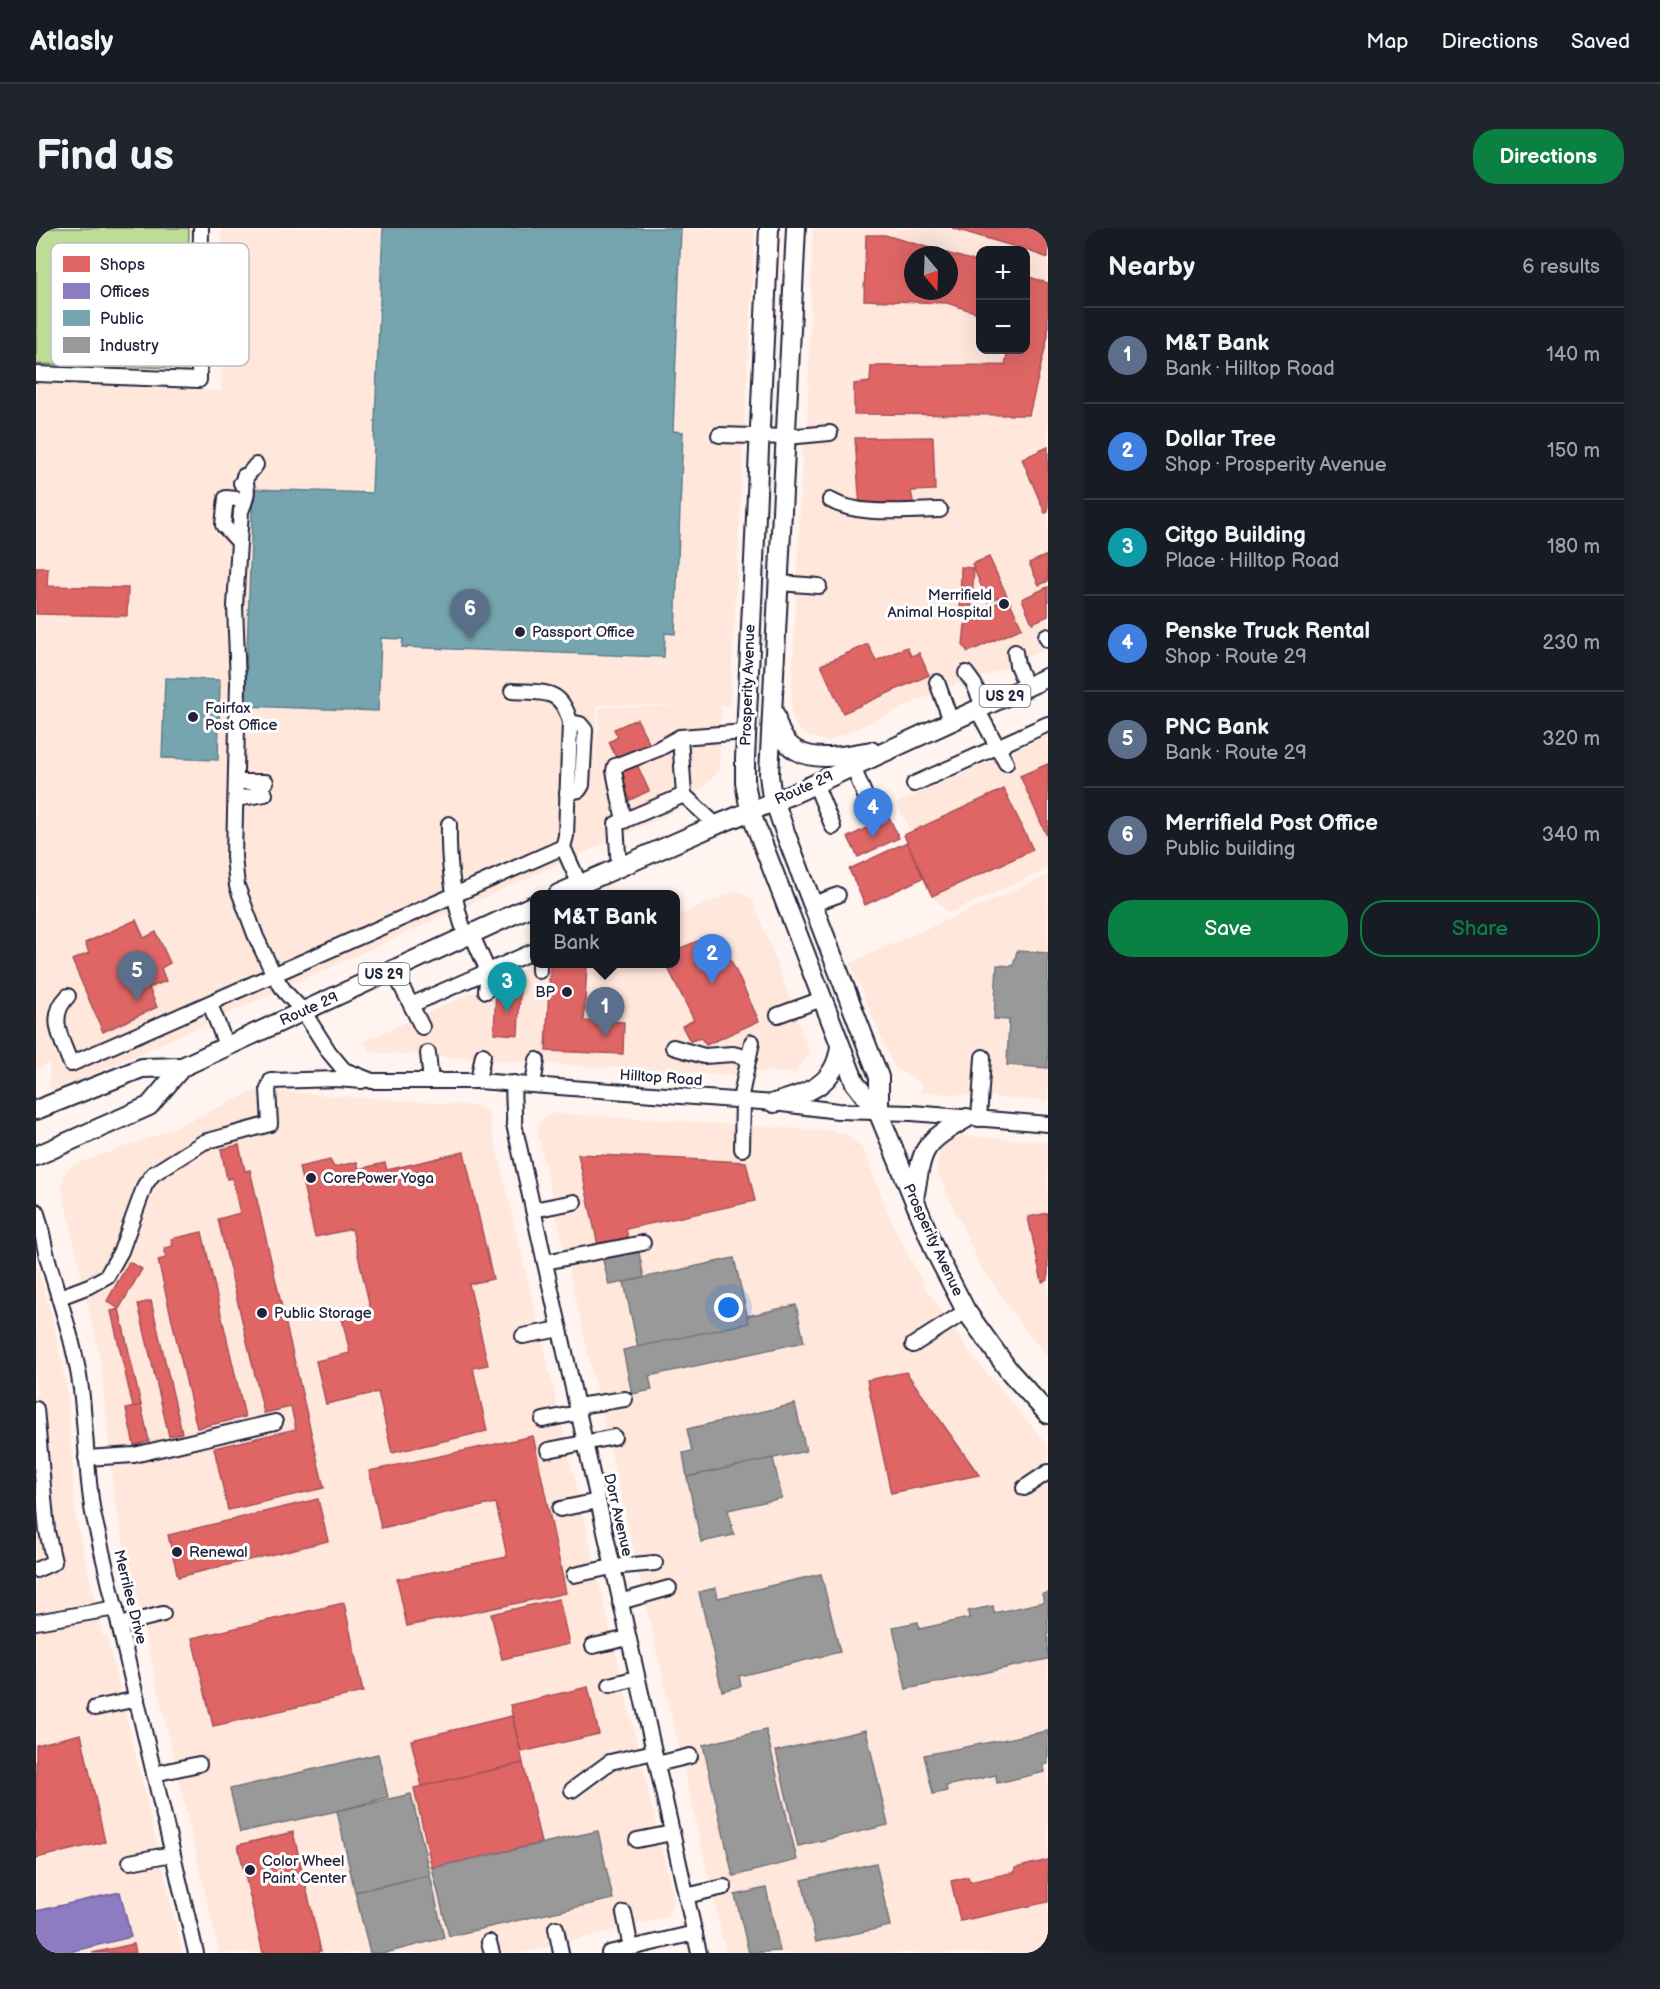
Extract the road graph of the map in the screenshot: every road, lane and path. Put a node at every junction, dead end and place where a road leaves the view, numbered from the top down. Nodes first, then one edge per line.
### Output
1 (201, 228) edge
2 (769, 228) edge
3 (796, 228) edge
4 (201, 243) edge
5 (199, 366) edge
6 (36, 374) edge
7 (830, 433) dead end
8 (718, 435) dead end
9 (759, 436) junction
10 (787, 437) junction
11 (256, 465) dead end
12 (830, 500) dead end
13 (239, 505) junction
14 (940, 510) dead end
15 (239, 542) junction
16 (779, 584) junction
17 (819, 586) dead end
18 (1015, 652) dead end
19 (966, 673) dead end
20 (1048, 677) edge
21 (937, 682) dead end
22 (1026, 686) junction
23 (512, 691) dead end
24 (773, 696) junction
25 (980, 707) junction
26 (951, 721) junction
27 (1048, 724) edge
28 (746, 732) junction
29 (680, 737) junction
30 (997, 746) junction
31 (894, 747) junction
32 (1006, 763) dead end
33 (853, 767) junction
34 (236, 782) junction
35 (815, 783) junction
36 (914, 784) dead end
37 (684, 795) junction
38 (236, 799) junction
39 (774, 801) junction
40 (871, 810) dead end
41 (750, 811) junction
42 (624, 820) junction
43 (449, 824) dead end
44 (716, 825) junction
45 (833, 827) dead end
46 (563, 847) junction
47 (619, 868) junction
48 (580, 885) junction
49 (568, 890) edge
50 (455, 894) junction
51 (838, 895) dead end
52 (813, 904) junction
53 (530, 912) edge
54 (468, 935) junction
55 (530, 953) edge
56 (393, 970) junction
57 (488, 971) junction
58 (274, 975) junction
59 (486, 991) dead end
60 (68, 996) dead end
61 (822, 999) junction
62 (210, 1004) junction
63 (411, 1005) junction
64 (303, 1011) junction
65 (778, 1015) dead end
66 (422, 1027) dead end
67 (752, 1042) dead end
68 (226, 1045) junction
69 (840, 1046) junction
70 (673, 1047) dead end
71 (428, 1053) dead end
72 (483, 1055) dead end
73 (983, 1057) dead end
74 (749, 1058) junction
75 (537, 1060) dead end
76 (182, 1067) junction
77 (372, 1081) junction
78 (431, 1081) junction
79 (478, 1081) junction
80 (514, 1083) junction
81 (533, 1085) junction
82 (742, 1100) junction
83 (774, 1103) junction
84 (36, 1110) edge
85 (879, 1114) junction
86 (973, 1119) junction
87 (1048, 1124) edge
88 (742, 1149) dead end
89 (36, 1156) edge
90 (913, 1201) junction
91 (574, 1202) dead end
92 (533, 1210) junction
93 (36, 1211) edge
94 (36, 1235) edge
95 (643, 1243) dead end
96 (44, 1247) junction
97 (545, 1262) junction
98 (60, 1297) junction
99 (966, 1311) junction
100 (560, 1329) junction
101 (523, 1336) dead end
102 (913, 1345) dead end
103 (625, 1399) dead end
104 (578, 1409) junction
105 (36, 1411) edge
106 (1048, 1414) edge
107 (543, 1420) dead end
108 (275, 1422) dead end
109 (614, 1437) dead end
110 (585, 1443) junction
111 (548, 1450) dead end
112 (38, 1453) edge
113 (86, 1458) junction
114 (1048, 1472) edge
115 (1024, 1488) dead end
116 (40, 1495) edge
117 (598, 1501) junction
118 (561, 1509) dead end
119 (42, 1531) edge
120 (655, 1563) dead end
121 (612, 1567) junction
122 (36, 1570) edge
123 (574, 1575) dead end
124 (669, 1588) dead end
125 (620, 1602) junction
126 (116, 1608) junction
127 (163, 1614) dead end
128 (36, 1622) edge
129 (120, 1625) junction
130 (628, 1638) junction
131 (592, 1646) dead end
132 (637, 1678) junction
133 (610, 1685) dead end
134 (137, 1699) junction
135 (95, 1708) dead end
136 (690, 1756) dead end
137 (655, 1758) junction
138 (199, 1764) dead end
139 (154, 1774) junction
140 (572, 1790) dead end
141 (672, 1833) junction
142 (637, 1840) dead end
143 (172, 1854) junction
144 (130, 1862) dead end
145 (724, 1887) dead end
146 (687, 1896) junction
147 (624, 1913) dead end
148 (556, 1928) dead end
149 (695, 1934) junction
150 (631, 1948) junction
151 (196, 1953) edge
152 (561, 1953) edge
153 (609, 1953) edge
154 (699, 1953) edge

1 - 4 street
2 - 9 main road, Prosperity Avenue
3 - 10 main road, Prosperity Avenue
5 - 6 street
7 - 10 street
8 - 9 street
9 - 10 street
9 - 28 main road, Prosperity Avenue
10 - 16 main road, Prosperity Avenue
11 - 13 street, Hilltop Road
12 - 14 street
13 - 15 street, Hilltop Road
13 - 15 street
15 - 34 street, Hilltop Road
16 - 17 street
16 - 24 main road, Prosperity Avenue
18 - 22 street
19 - 25 street
20 - 22 main road, Route 29 / US 29
21 - 26 street
22 - 25 main road, Route 29 / US 29
23 - 46 street
24 - 31 main road
24 - 39 main road, Prosperity Avenue
25 - 26 main road, Route 29 / US 29
25 - 30 street
26 - 31 main road, Route 29 / US 29
27 - 30 street
28 - 29 street
28 - 41 main road, Prosperity Avenue
29 - 37 street
29 - 42 street
30 - 32 street
30 - 36 street
31 - 33 main road, Route 29 / US 29
33 - 35 main road, Route 29 / US 29
33 - 40 street
34 - 38 street, Hilltop Road
34 - 38 street
35 - 39 main road, Route 29 / US 29
35 - 45 street
37 - 42 street
37 - 44 street
38 - 58 street, Hilltop Road
39 - 41 main road, Route 29 / US 29
39 - 52 main road, Prosperity Avenue
41 - 44 main road, Route 29 / US 29
41 - 61 main road, Prosperity Avenue
42 - 47 street
43 - 50 street
44 - 47 main road, Route 29 / US 29
46 - 48 street
46 - 50 street
47 - 48 main road, Route 29 / US 29
48 - 49 main road, Route 29 / US 29
50 - 54 street
50 - 58 street
51 - 52 street
52 - 85 main road, Prosperity Avenue
53 - 54 main road, Route 29 / US 29
54 - 56 main road, Route 29 / US 29
54 - 57 street
55 - 57 street
56 - 63 street
56 - 64 main road, Route 29 / US 29
57 - 59 street
57 - 63 street
58 - 62 street
58 - 64 street, Hilltop Road
60 - 62 street
61 - 65 street
61 - 69 main road, Prosperity Avenue
62 - 68 street
63 - 66 street
64 - 68 main road, Route 29 / US 29
64 - 77 street, Hilltop Road
67 - 74 street
68 - 76 main road, Route 29 / US 29
69 - 83 main road
69 - 85 main road, Prosperity Avenue
70 - 74 street
71 - 78 street
72 - 79 street
73 - 86 street
74 - 82 street
75 - 81 street
76 - 84 main road, Route 29 / US 29
76 - 89 main road, Route 29 / US 29
77 - 78 street, Hilltop Road
77 - 98 street
78 - 79 street, Hilltop Road
79 - 80 street, Hilltop Road
80 - 81 street, Hilltop Road
80 - 92 street, Dorr Avenue
81 - 82 street, Hilltop Road
82 - 83 street, Hilltop Road
82 - 88 street
83 - 85 street, Hilltop Road
85 - 86 street, Hilltop Road
85 - 90 main road, Prosperity Avenue
86 - 87 street, Hilltop Road
86 - 90 main road
90 - 99 main road, Prosperity Avenue
91 - 92 street
92 - 97 street, Dorr Avenue
93 - 96 street, Merrilee Drive
94 - 96 street, Merrilee Drive
95 - 97 street
96 - 98 street, Merrilee Drive
97 - 100 street, Dorr Avenue
98 - 113 street, Merrilee Drive
99 - 102 street
99 - 106 main road, Prosperity Avenue
100 - 101 street
100 - 104 street, Dorr Avenue
103 - 104 street
104 - 107 street
104 - 110 street, Dorr Avenue
105 - 112 street
108 - 113 street
109 - 110 street
110 - 111 street
110 - 117 street, Dorr Avenue
112 - 116 street
113 - 126 street, Merrilee Drive
114 - 115 street
116 - 119 street
117 - 118 street
117 - 121 street, Dorr Avenue
119 - 122 street
120 - 121 street
121 - 123 street
121 - 125 street, Dorr Avenue
124 - 125 street
125 - 130 street, Dorr Avenue
126 - 128 street
126 - 129 street, Merrilee Drive
127 - 129 street
129 - 134 street, Merrilee Drive
130 - 131 street
130 - 132 street, Dorr Avenue
132 - 133 street
132 - 137 street, Dorr Avenue
134 - 135 street
134 - 139 street, Merrilee Drive
136 - 137 street
137 - 140 street
137 - 141 street, Dorr Avenue
138 - 139 street
139 - 143 street, Merrilee Drive
141 - 142 street
141 - 146 street, Dorr Avenue
143 - 144 street
143 - 151 street, Merrilee Drive
145 - 146 street
146 - 149 street, Dorr Avenue
147 - 150 street
148 - 152 street
149 - 150 street
149 - 154 street, Dorr Avenue
150 - 153 street

